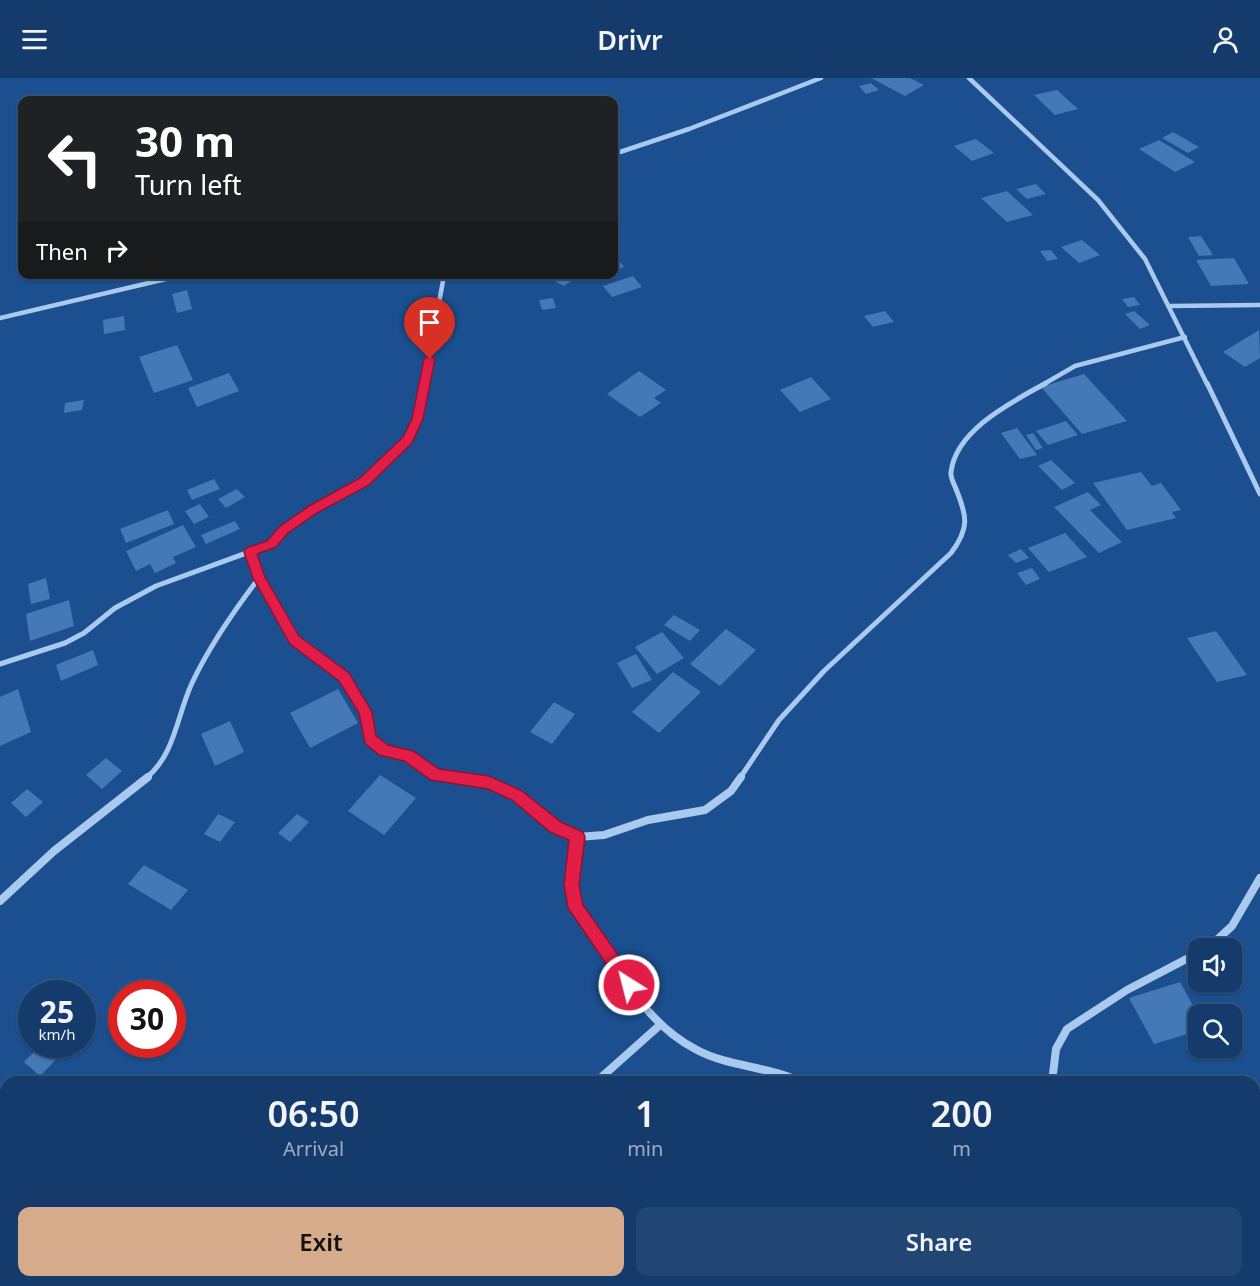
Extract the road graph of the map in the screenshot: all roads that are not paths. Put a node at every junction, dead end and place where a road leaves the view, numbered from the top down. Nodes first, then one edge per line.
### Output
1 (820, 78) edge
2 (969, 78) edge
3 (618, 153) edge
4 (166, 279) edge
5 (443, 279) edge
6 (1260, 305) edge
7 (1170, 306) junction
8 (0, 318) edge
9 (1185, 336) junction
10 (1260, 494) edge
11 (250, 552) junction
12 (259, 578) junction
13 (0, 664) edge
14 (577, 837) junction
15 (1260, 878) edge
16 (0, 901) edge
17 (1223, 938) edge
18 (1188, 958) edge
19 (660, 1025) junction
20 (603, 1076) edge
21 (789, 1076) edge
22 (1053, 1076) edge

1 - 3 street
2 - 7 street
4 - 8 street
5 - 11 street
6 - 7 street
7 - 9 street
9 - 10 street
9 - 14 street
11 - 12 street
11 - 13 street
12 - 14 street
12 - 16 street
14 - 19 street
15 - 17 street
18 - 22 street
19 - 20 street
19 - 21 street

